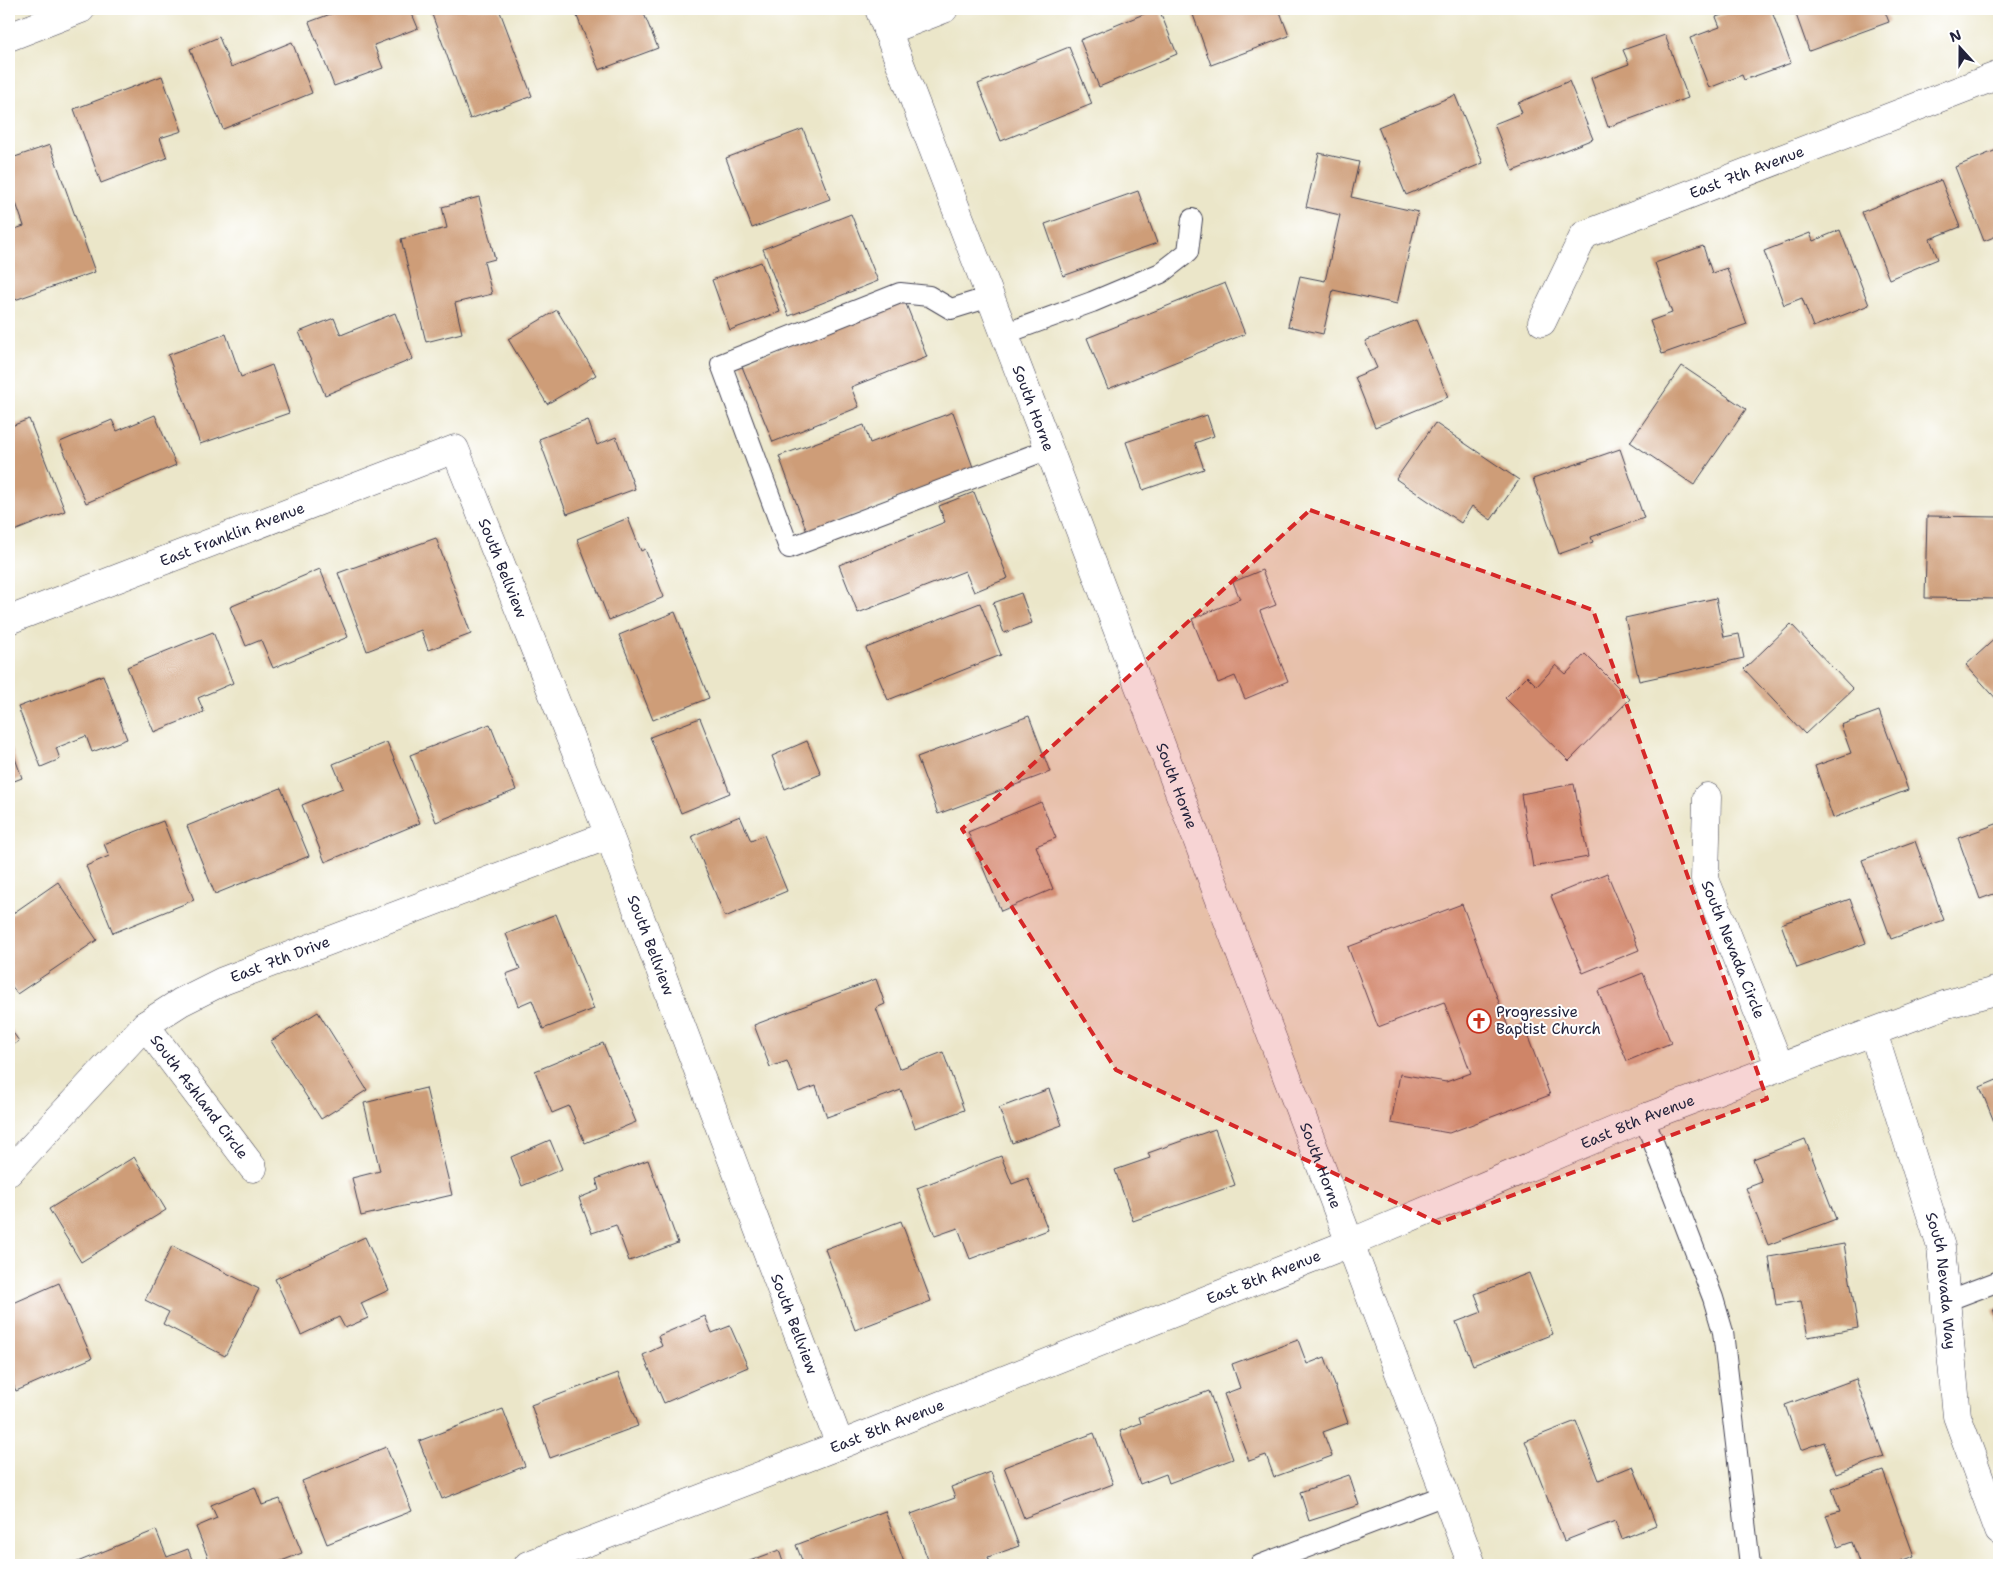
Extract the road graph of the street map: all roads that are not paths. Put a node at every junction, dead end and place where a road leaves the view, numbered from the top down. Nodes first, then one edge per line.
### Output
1 (81, 9) edge
2 (944, 9) edge
3 (883, 20) edge
4 (9, 37) edge
5 (1999, 74) edge
6 (1192, 218) dead end
7 (990, 297) junction
8 (1542, 322) dead end
9 (1004, 334) junction
10 (455, 449) joint
11 (1049, 449) junction
12 (9, 620) edge
13 (1707, 797) dead end
14 (609, 835) junction
15 (1999, 990) edge
16 (145, 1025) junction
17 (1872, 1032) junction
18 (1780, 1067) junction
19 (1644, 1118) junction
20 (254, 1168) dead end
21 (9, 1172) edge
22 (1350, 1243) junction
23 (1999, 1281) edge
24 (1946, 1301) junction
25 (840, 1445) junction
26 (1445, 1494) junction
27 (1999, 1531) edge
28 (528, 1565) edge
29 (1260, 1565) edge
30 (1472, 1565) edge
31 (1750, 1565) edge

1 - 4 street
2 - 3 street
3 - 7 street, South Horne
5 - 8 street, East 7th Avenue
6 - 9 lane
7 - 9 street, South Horne
7 - 11 lane
9 - 11 street, South Horne
10 - 12 street, East Franklin Avenue
10 - 14 street, South Bellview
11 - 22 street, South Horne
13 - 18 street, South Nevada Circle
14 - 16 street, East 7th Drive
14 - 25 street, South Bellview
15 - 17 street, East 8th Avenue
16 - 20 street, South Ashland Circle
16 - 21 street, East 7th Drive
17 - 18 street, East 8th Avenue
17 - 24 street, South Nevada Way
18 - 19 street, East 8th Avenue
19 - 22 street, East 8th Avenue
19 - 31 lane
22 - 25 street, East 8th Avenue
22 - 26 street, South Horne
23 - 24 lane
24 - 27 street, South Nevada Way
25 - 28 street, East 8th Avenue
26 - 29 lane
26 - 30 street, South Horne

